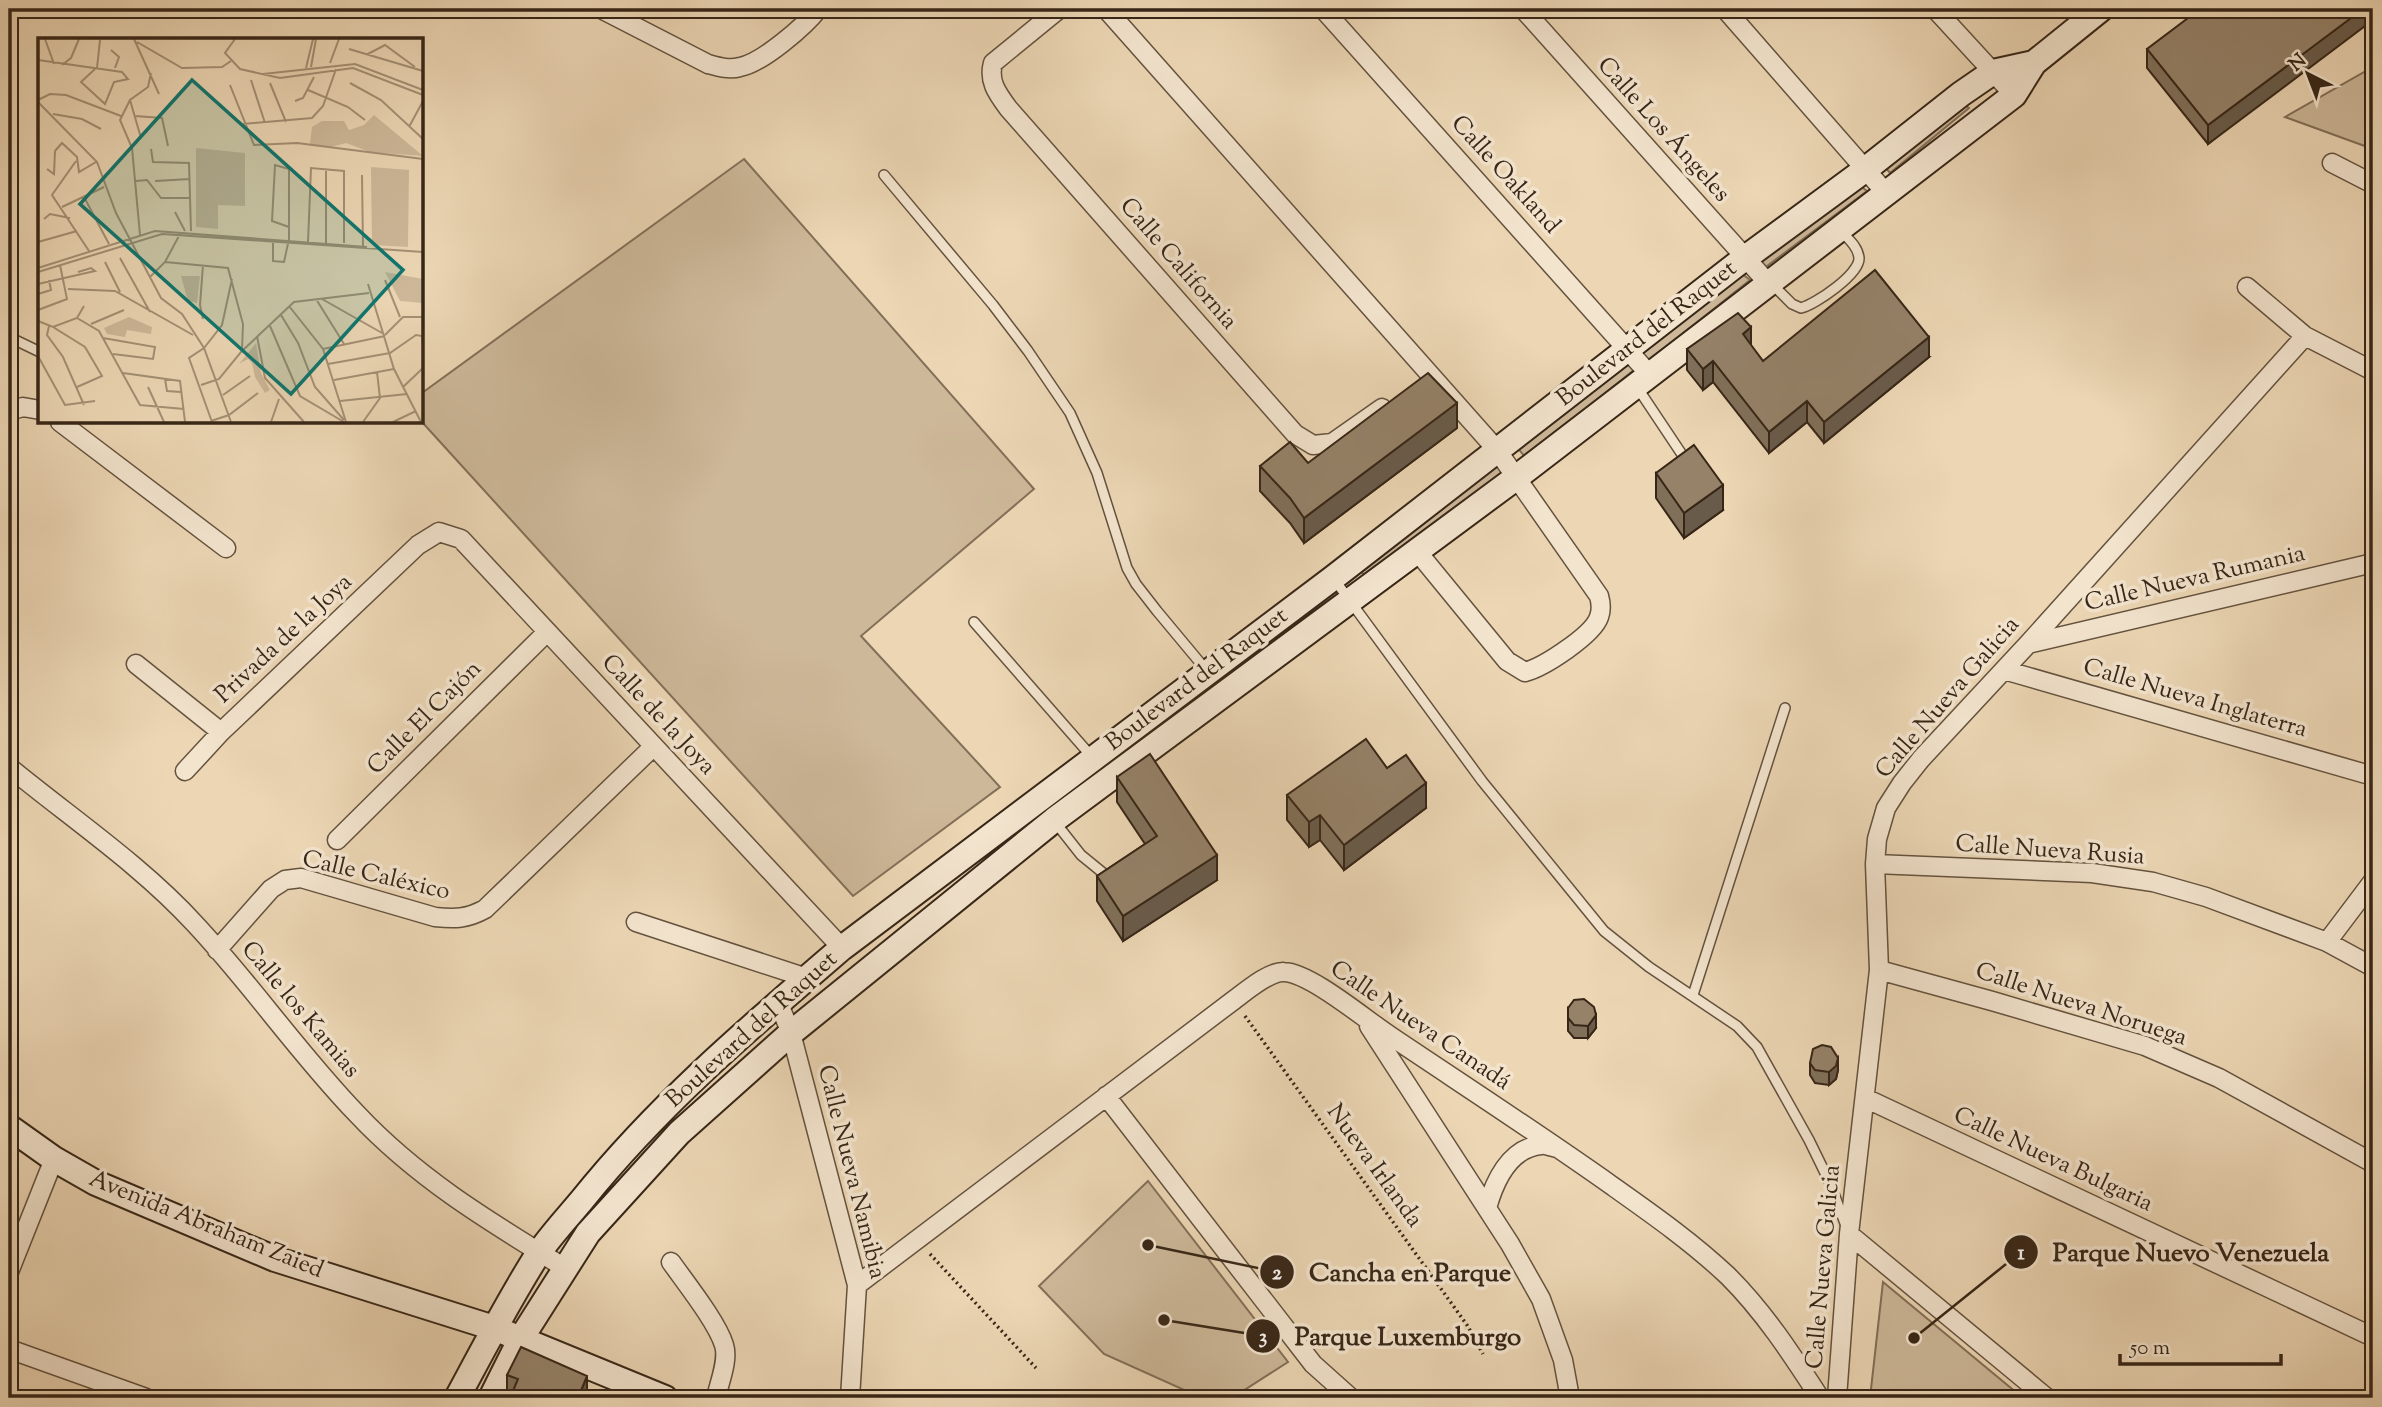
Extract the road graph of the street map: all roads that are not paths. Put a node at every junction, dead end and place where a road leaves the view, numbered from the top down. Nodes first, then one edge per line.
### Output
1 (601, 9) edge
2 (818, 9) edge
3 (1059, 9) edge
4 (1106, 9) edge
5 (1323, 9) edge
6 (1523, 9) edge
7 (1725, 9) edge
8 (1935, 9) edge
9 (2101, 9) edge
10 (2034, 63) junction
11 (1993, 72) junction
12 (2014, 96) junction
13 (2332, 163) dead end
14 (1866, 169) junction
15 (884, 175) dead end
16 (2373, 184) edge
17 (1886, 193) junction
18 (1838, 228) junction
19 (1745, 258) junction
20 (1769, 282) junction
21 (2247, 287) dead end
22 (2305, 336) junction
23 (9, 337) edge
24 (1630, 349) junction
25 (38, 351) edge
26 (2373, 371) edge
27 (1643, 380) junction
28 (1398, 397) edge
29 (38, 410) edge
30 (9, 411) edge
31 (63, 424) edge
32 (1496, 450) junction
33 (1683, 456) edge
34 (1517, 477) junction
35 (429, 536) joint
36 (226, 548) dead end
37 (1416, 550) junction
38 (2373, 563) edge
39 (1333, 578) junction
40 (1350, 601) junction
41 (974, 622) dead end
42 (547, 632) junction
43 (2028, 644) junction
44 (136, 664) dead end
45 (2004, 670) junction
46 (1209, 672) junction
47 (1785, 708) dead end
48 (221, 732) junction
49 (654, 746) junction
50 (1093, 758) junction
51 (9, 767) edge
52 (185, 771) dead end
53 (2373, 776) edge
54 (1054, 820) junction
55 (337, 839) dead end
56 (1875, 864) junction
57 (1108, 877) edge
58 (2373, 881) edge
59 (635, 922) dead end
60 (2327, 942) junction
61 (842, 948) junction
62 (217, 950) junction
63 (2373, 967) edge
64 (1879, 970) junction
65 (807, 978) junction
66 (1693, 995) junction
67 (778, 1002) junction
68 (1365, 1019) junction
69 (790, 1033) junction
70 (1106, 1096) junction
71 (1865, 1098) junction
72 (9, 1127) edge
73 (1559, 1148) junction
74 (54, 1159) junction
75 (2373, 1163) edge
76 (1487, 1208) junction
77 (1849, 1234) junction
78 (540, 1252) junction
79 (671, 1262) dead end
80 (565, 1268) junction
81 (9, 1272) edge
82 (857, 1284) junction
83 (495, 1328) junction
84 (2373, 1337) edge
85 (520, 1340) junction
86 (9, 1349) edge
87 (146, 1398) edge
88 (457, 1398) edge
89 (491, 1398) edge
90 (665, 1398) edge
91 (716, 1398) edge
92 (850, 1398) edge
93 (1351, 1398) edge
94 (1570, 1398) edge
95 (1821, 1398) edge
96 (1837, 1398) edge
97 (2047, 1398) edge

1 - 2 street
3 - 28 street, Calle California
4 - 32 street
5 - 24 street, Calle Oakland
6 - 19 street, Calle Los Ángeles
7 - 14 street
8 - 11 street
9 - 10 street, Boulevard del Raquet
10 - 11 street, Boulevard del Raquet
10 - 12 street, Boulevard del Raquet
11 - 12 street
11 - 14 street, Boulevard del Raquet
12 - 17 street, Boulevard del Raquet
13 - 16 street
14 - 17 street
14 - 19 street, Boulevard del Raquet
15 - 46 lane
17 - 18 street, Boulevard del Raquet
18 - 20 street, Boulevard del Raquet
18 - 20 lane
19 - 20 street, Calle Los Ángeles
19 - 24 street, Boulevard del Raquet
20 - 27 street, Boulevard del Raquet
21 - 22 street
22 - 26 street
22 - 43 street, Calle Nueva Galicia
23 - 25 lane
24 - 27 street, Calle Oakland
24 - 32 street, Boulevard del Raquet
27 - 33 lane
27 - 34 street, Boulevard del Raquet
29 - 30 street
31 - 36 street
32 - 34 street
32 - 39 street, Boulevard del Raquet
34 - 37 street, Boulevard del Raquet
34 - 37 street
35 - 42 street, Calle de la Joya
35 - 48 street, Privada de la Joya
37 - 40 street, Boulevard del Raquet
38 - 43 street, Calle Nueva Rumania
39 - 40 lane
39 - 46 street, Boulevard del Raquet
40 - 54 street, Boulevard del Raquet
40 - 66 lane
41 - 50 lane
42 - 49 street, Calle de la Joya
42 - 55 street, Calle El Cajón
43 - 45 street, Calle Nueva Galicia
44 - 48 street, Privada de la Joya
45 - 53 street, Calle Nueva Inglaterra
45 - 56 street, Calle Nueva Galicia
46 - 50 street, Boulevard del Raquet
47 - 66 lane
48 - 52 street
49 - 61 street, Calle de la Joya
49 - 62 street, Calle Caléxico
50 - 61 street, Boulevard del Raquet
51 - 62 street, Calle los Kamias
54 - 57 lane
54 - 69 street, Boulevard del Raquet
56 - 60 street, Calle Nueva Rusia
56 - 64 street, Calle Nueva Galicia
58 - 60 street
59 - 65 street
60 - 63 street, Calle Nueva Rusia
61 - 65 street, Boulevard del Raquet
62 - 78 street, Calle los Kamias
64 - 71 street, Calle Nueva Galicia
64 - 75 street, Calle Nueva Noruega
65 - 67 street, Boulevard del Raquet
66 - 77 lane
67 - 69 street, Calle Nueva Namibia
67 - 78 street, Boulevard del Raquet
68 - 70 street, Calle Nueva Canadá
68 - 73 street, Calle Nueva Canadá
68 - 76 street
69 - 80 street, Boulevard del Raquet
69 - 82 street, Calle Nueva Namibia
70 - 82 street, Calle Nueva Canadá
70 - 93 street
71 - 77 street, Calle Nueva Galicia
71 - 84 street, Calle Nueva Bulgaria
72 - 74 street, Avenida Abraham Zaied
73 - 76 street
73 - 95 street, Calle Nueva Canadá
74 - 81 street
74 - 83 street, Avenida Abraham Zaied
76 - 94 street
77 - 96 street, Calle Nueva Galicia
77 - 97 street
78 - 80 street, Calle los Kamias
78 - 83 street, Boulevard del Raquet
79 - 91 street
80 - 85 street, Boulevard del Raquet
82 - 92 street, Calle Nueva Namibia
83 - 85 street, Avenida Abraham Zaied
83 - 88 street, Boulevard del Raquet
85 - 89 street, Boulevard del Raquet
85 - 90 street, Avenida Abraham Zaied
86 - 87 street

